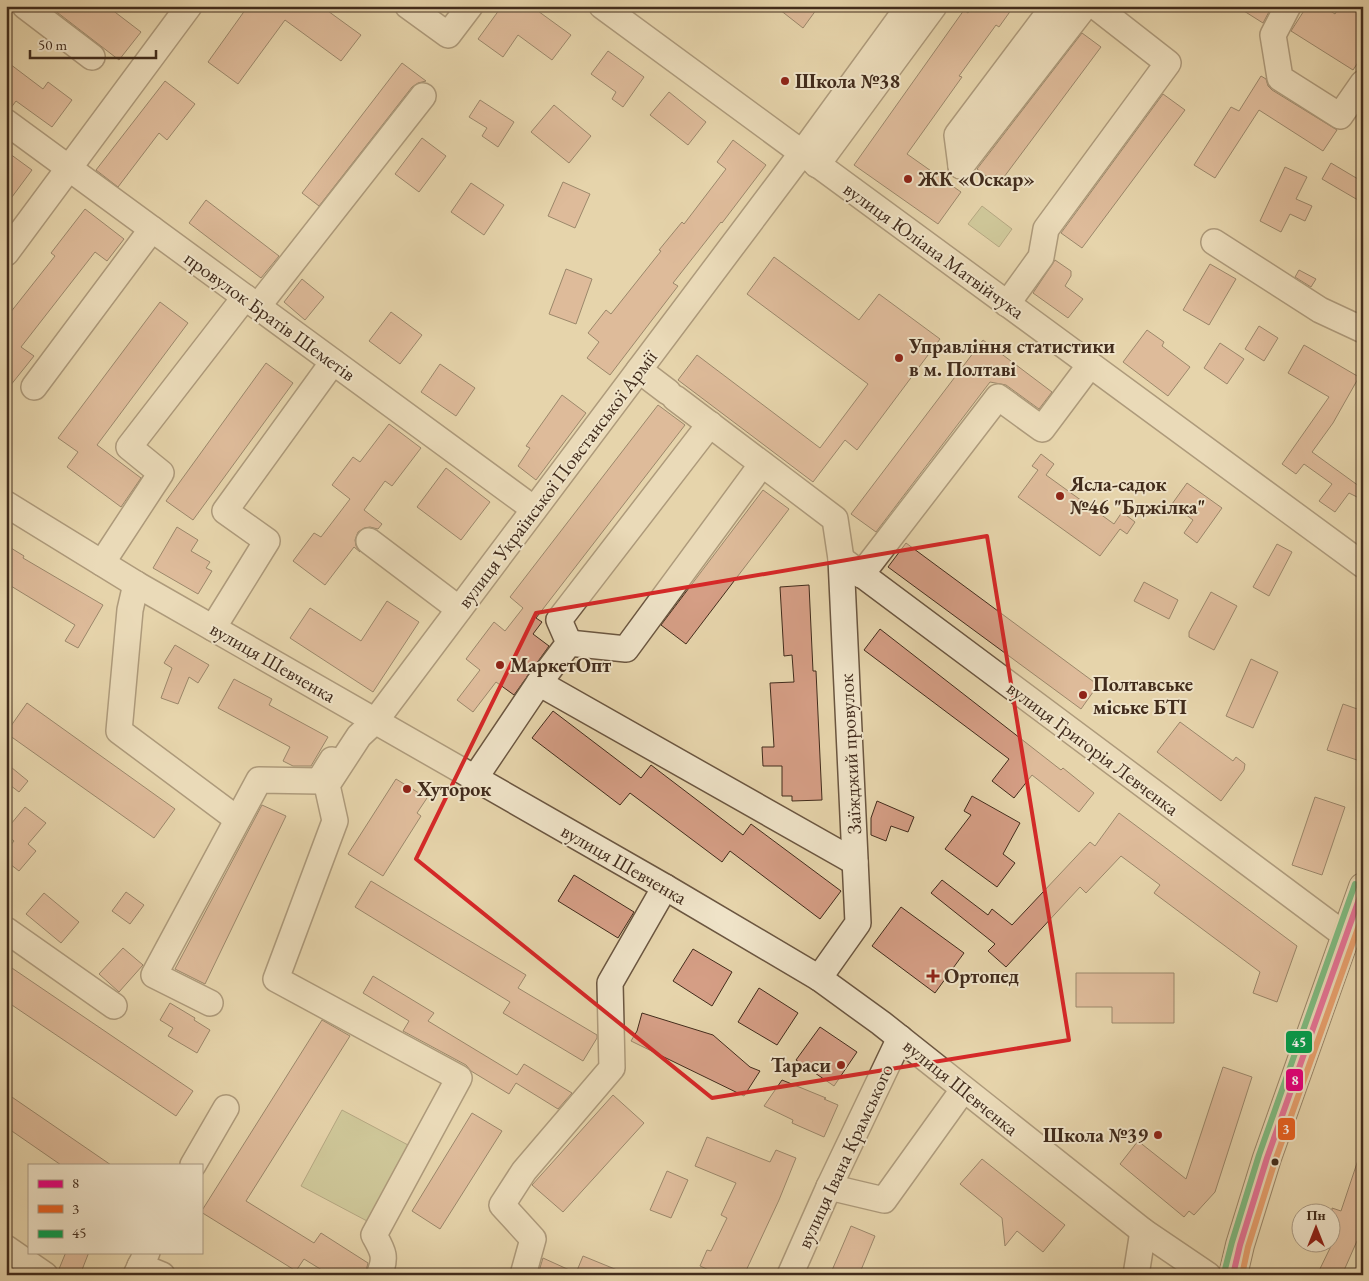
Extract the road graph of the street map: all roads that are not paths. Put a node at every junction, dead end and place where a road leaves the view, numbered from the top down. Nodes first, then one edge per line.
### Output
1 (25, 6) edge
2 (408, 6) edge
3 (470, 6) edge
4 (602, 6) edge
5 (909, 6) edge
6 (934, 6) edge
7 (1054, 6) edge
8 (1084, 6) edge
9 (1096, 6) edge
10 (1288, 6) edge
11 (177, 10) edge
12 (92, 57) dead end
13 (1363, 83) edge
14 (423, 96) dead end
15 (6, 122) edge
16 (809, 159) junction
17 (68, 167) junction
18 (152, 229) junction
19 (1214, 242) dead end
20 (6, 253) edge
21 (251, 302) junction
22 (1007, 304) junction
23 (1363, 330) edge
24 (333, 362) junction
25 (1090, 365) junction
26 (638, 370) junction
27 (34, 387) dead end
28 (710, 424) junction
29 (762, 464) junction
30 (6, 504) edge
31 (534, 509) junction
32 (369, 541) dead end
33 (841, 559) junction
34 (102, 563) junction
35 (1363, 565) edge
36 (861, 574) junction
37 (136, 584) junction
38 (459, 609) junction
39 (213, 628) junction
40 (569, 643) junction
41 (539, 683) junction
42 (376, 720) junction
43 (475, 778) junction
44 (237, 819) junction
45 (855, 862) junction
46 (665, 887) junction
47 (1363, 887) edge
48 (6, 930) edge
49 (1346, 936) junction
50 (819, 978) junction
51 (210, 1003) dead end
52 (114, 1006) dead end
53 (900, 1038) junction
54 (963, 1090) junction
55 (226, 1108) dead end
56 (194, 1164) edge
57 (829, 1187) junction
58 (1143, 1231) junction
59 (6, 1248) edge
60 (45, 1275) edge
61 (379, 1275) edge
62 (523, 1275) edge
63 (790, 1275) edge
64 (1136, 1275) edge
65 (1208, 1275) edge
66 (1233, 1275) edge

1 - 12 street
2 - 3 street
4 - 16 street, вулиця Юліана Матвійчука
5 - 16 street, вулиця Української Повстанської Армії
6 - 16 street, вулиця Української Повстанської Армії
7 - 8 street
9 - 22 street
10 - 13 street
11 - 17 street
14 - 21 street
15 - 17 street, провулок Братів Шеметів
16 - 22 street, вулиця Юліана Матвійчука
16 - 26 street, вулиця Української Повстанської Армії
17 - 18 street, провулок Братів Шеметів
17 - 20 street
18 - 21 street, провулок Братів Шеметів
18 - 27 street
19 - 23 street
21 - 24 street, провулок Братів Шеметів
21 - 34 street
22 - 25 street, вулиця Юліана Матвійчука
24 - 31 street, провулок Братів Шеметів
24 - 39 street
25 - 35 street, вулиця Юліана Матвійчука
25 - 36 street
26 - 28 street
26 - 31 street, вулиця Української Повстанської Армії
28 - 29 street
28 - 40 street
29 - 33 street, Заїжджий провулок
29 - 40 street
30 - 34 street, вулиця Шевченка
31 - 38 street, вулиця Української Повстанської Армії
32 - 38 street
33 - 36 street, вулиця Григорія Левченка
33 - 45 street, Заїжджий провулок
34 - 37 street, вулиця Шевченка
36 - 49 street, вулиця Григорія Левченка
37 - 39 street, вулиця Шевченка
37 - 44 street
38 - 42 street, вулиця Української Повстанської Армії
39 - 42 street, вулиця Шевченка
40 - 41 street
41 - 43 street
41 - 45 street
42 - 43 street, вулиця Шевченка
42 - 44 street
42 - 61 street, вулиця Української Повстанської Армії
43 - 46 street, вулиця Шевченка
44 - 51 street
45 - 50 street, Заїжджий провулок
46 - 50 street, вулиця Шевченка
46 - 62 street
47 - 49 main road
48 - 52 street
49 - 66 main road
50 - 53 street, вулиця Шевченка
53 - 54 street, вулиця Шевченка
53 - 57 street, вулиця Івана Крамського
54 - 57 street
54 - 58 street, вулиця Шевченка
55 - 56 street
57 - 63 street, вулиця Івана Крамського
58 - 64 street
58 - 65 street, вулиця Шевченка
59 - 60 street

